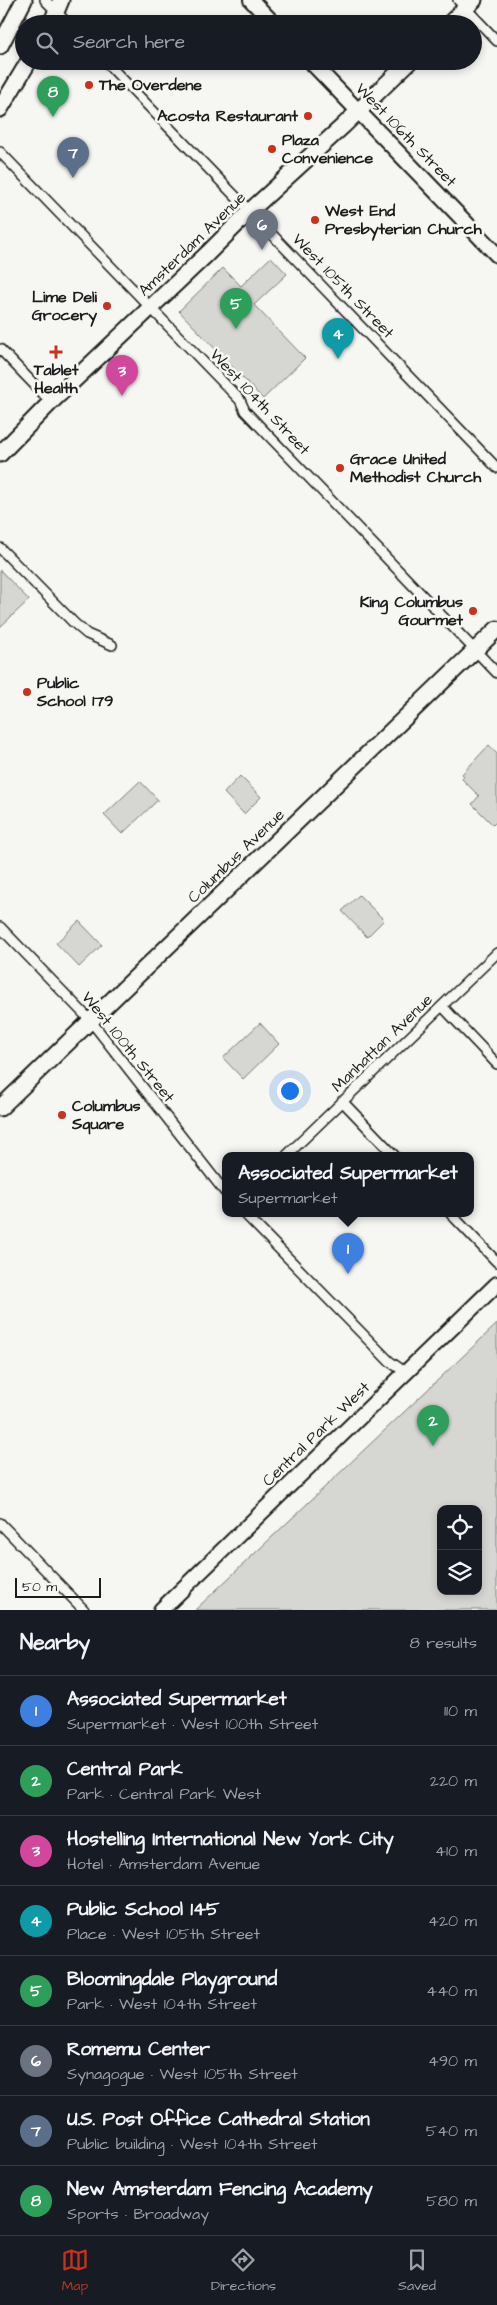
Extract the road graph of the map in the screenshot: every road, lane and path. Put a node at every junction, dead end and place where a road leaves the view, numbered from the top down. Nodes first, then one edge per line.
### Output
1 (24, 0) edge
2 (45, 0) edge
3 (251, 0) edge
4 (466, 3) edge
5 (56, 12) edge
6 (16, 15) edge
7 (265, 15) edge
8 (456, 15) edge
9 (476, 15) edge
10 (15, 17) edge
11 (482, 23) edge
12 (497, 41) edge
13 (0, 46) edge
14 (24, 70) edge
15 (114, 70) edge
16 (319, 70) edge
17 (401, 70) edge
18 (0, 109) edge
19 (358, 111) junction
20 (0, 152) edge
21 (250, 211) junction
22 (497, 255) edge
23 (152, 307) junction
24 (0, 349) edge
25 (51, 402) junction
26 (0, 454) edge
27 (497, 468) edge
28 (0, 548) edge
29 (497, 629) edge
30 (112, 645) dead end
31 (475, 650) junction
32 (497, 673) edge
33 (0, 927) edge
34 (497, 953) edge
35 (442, 1006) junction
36 (90, 1020) junction
37 (497, 1064) edge
38 (342, 1101) junction
39 (0, 1108) edge
40 (290, 1152) edge
41 (391, 1152) edge
42 (222, 1187) edge
43 (248, 1217) edge
44 (454, 1217) edge
45 (497, 1262) edge
46 (497, 1284) edge
47 (405, 1372) junction
48 (0, 1524) edge
49 (84, 1610) edge
50 (161, 1610) edge

1 - 6 main road
2 - 5 street
3 - 7 main road
4 - 8 main road
4 - 9 street
10 - 13 main road
11 - 12 street
14 - 18 main road
15 - 21 street, West 105th Street
16 - 19 main road, West 106th Street
17 - 19 main road, Amsterdam Avenue
19 - 21 main road, Amsterdam Avenue
19 - 22 main road, West 106th Street
20 - 23 street, West 104th Street
21 - 23 main road, Amsterdam Avenue
21 - 27 street, West 105th Street
23 - 25 main road, Amsterdam Avenue
23 - 31 street, West 104th Street
24 - 25 street
25 - 26 main road, Amsterdam Avenue
28 - 30 street
29 - 31 main road, Columbus Avenue
31 - 32 street, West 104th Street
31 - 36 main road, Columbus Avenue
33 - 36 street, West 100th Street
34 - 35 street, Manhattan Avenue
35 - 37 street
35 - 38 street, Manhattan Avenue
36 - 39 main road, Columbus Avenue
36 - 42 street, West 100th Street
38 - 40 street, Manhattan Avenue
38 - 41 street
43 - 47 street
44 - 45 street
46 - 47 main road, Central Park West
47 - 50 main road, Central Park West
48 - 49 street

